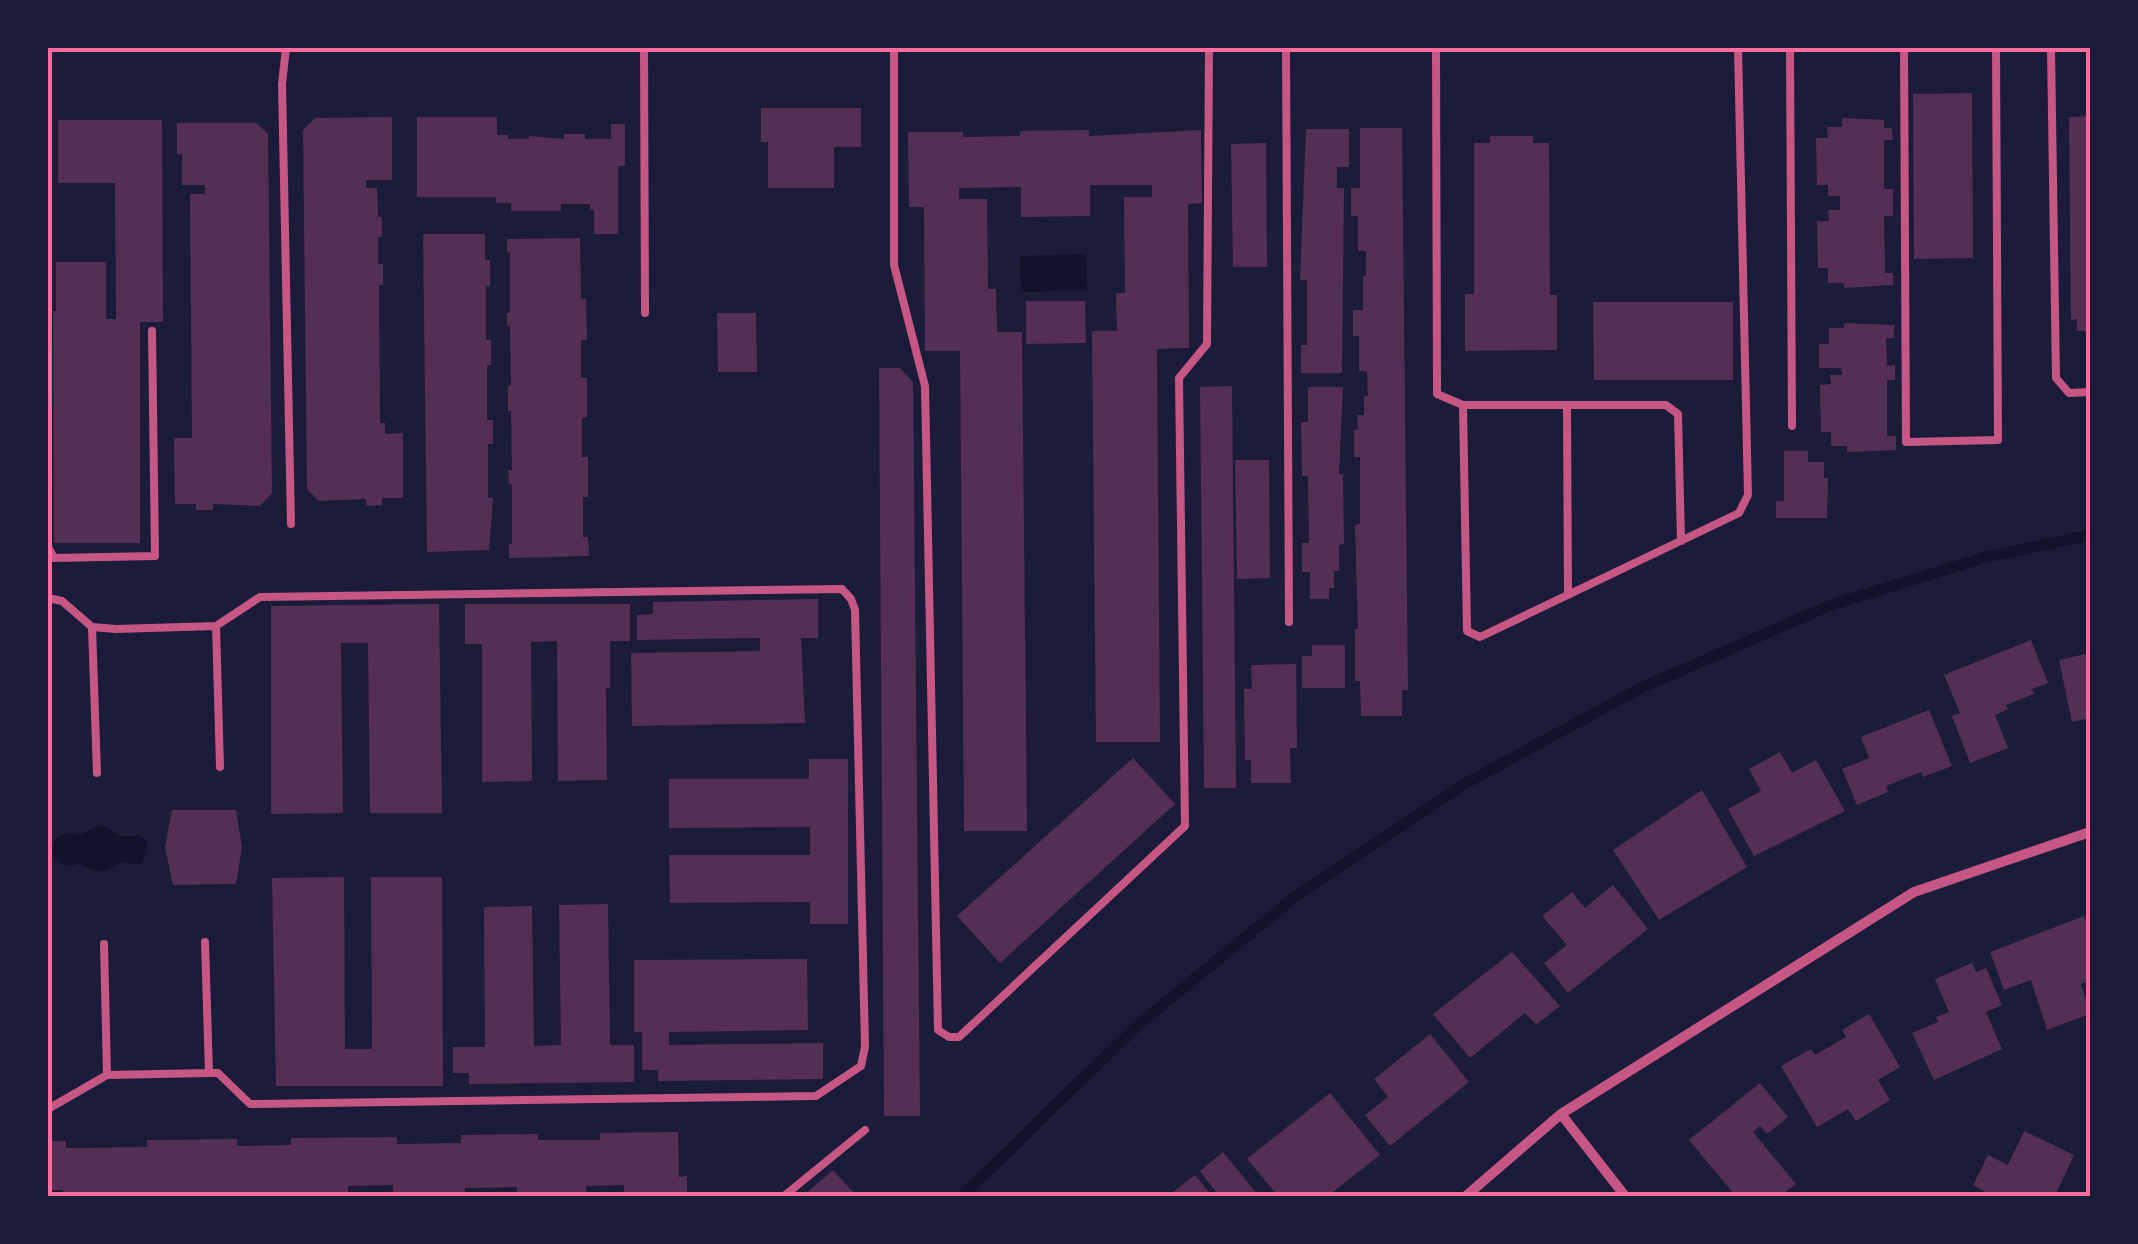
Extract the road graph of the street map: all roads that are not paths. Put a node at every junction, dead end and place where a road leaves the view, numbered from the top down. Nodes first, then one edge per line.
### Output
1 (286, 48) edge
2 (644, 48) edge
3 (894, 48) edge
4 (1208, 48) edge
5 (1286, 48) edge
6 (1436, 48) edge
7 (1738, 48) edge
8 (1790, 48) edge
9 (1904, 48) edge
10 (1996, 48) edge
11 (2051, 48) edge
12 (645, 313) dead end
13 (152, 330) dead end
14 (2090, 392) edge
15 (1464, 405) junction
16 (1566, 405) junction
17 (1792, 426) dead end
18 (292, 524) dead end
19 (1681, 541) junction
20 (48, 547) edge
21 (1568, 595) junction
22 (48, 598) edge
23 (1289, 622) dead end
24 (216, 626) junction
25 (92, 627) junction
26 (220, 767) dead end
27 (98, 773) dead end
28 (2090, 832) edge
29 (205, 942) dead end
30 (104, 944) dead end
31 (209, 1073) junction
32 (107, 1075) junction
33 (48, 1108) edge
34 (1561, 1114) junction
35 (865, 1130) dead end
36 (784, 1196) edge
37 (1466, 1196) edge
38 (1625, 1196) edge

1 - 18 lane
2 - 12 lane
3 - 4 lane
5 - 23 lane
6 - 15 lane
7 - 19 lane
8 - 17 lane
9 - 10 lane
11 - 14 lane
13 - 20 lane
15 - 16 lane
15 - 21 lane
16 - 19 lane
16 - 21 lane
19 - 21 lane
22 - 25 lane
24 - 25 lane
24 - 26 lane
24 - 31 lane
25 - 27 lane
28 - 34 street
29 - 31 lane
30 - 32 lane
31 - 32 lane
32 - 33 lane
34 - 37 street
34 - 38 street
35 - 36 lane

